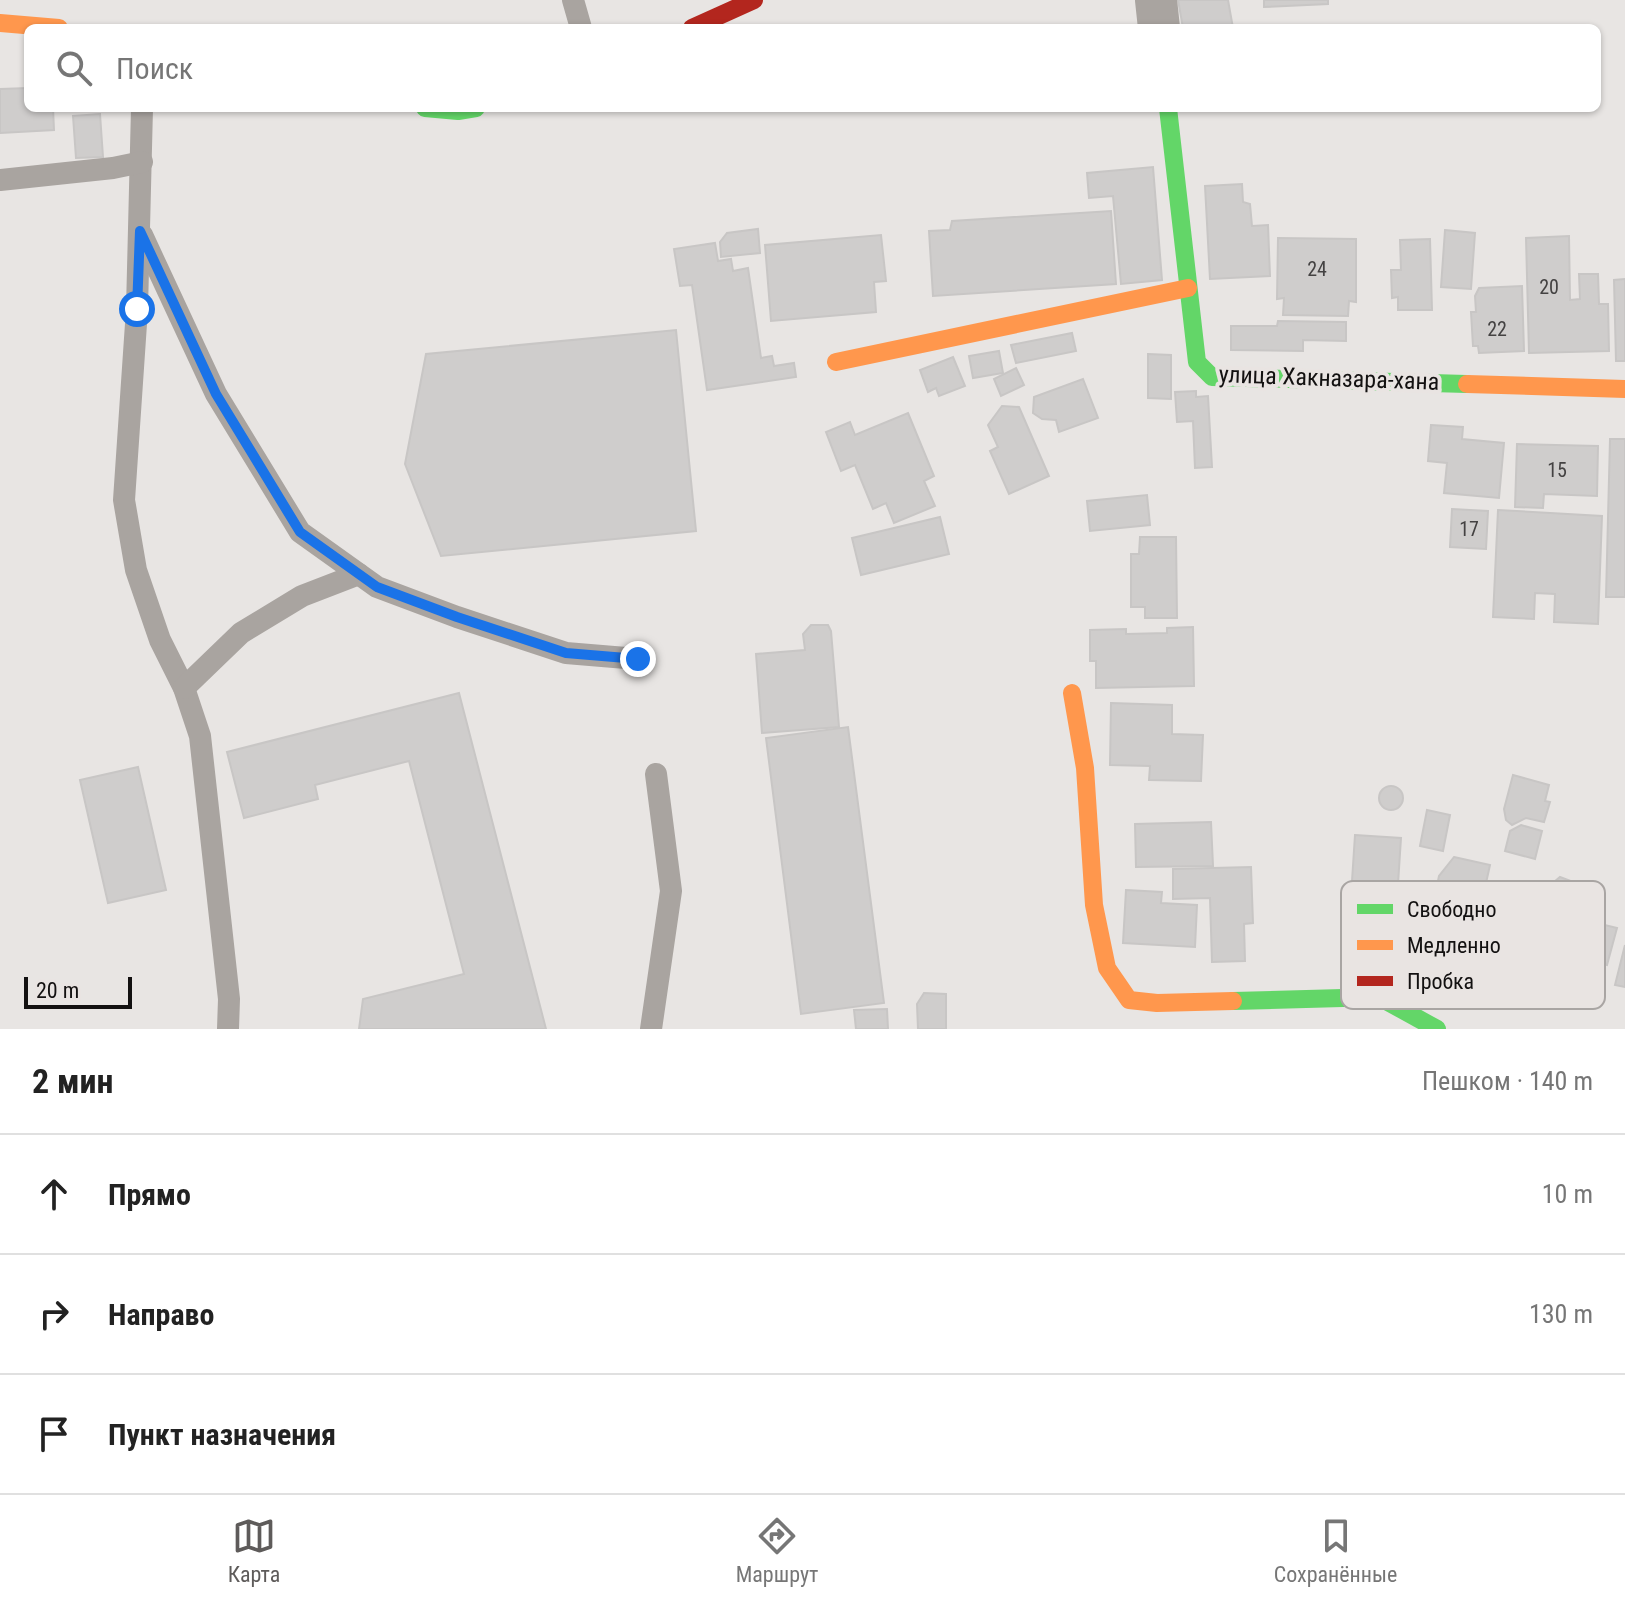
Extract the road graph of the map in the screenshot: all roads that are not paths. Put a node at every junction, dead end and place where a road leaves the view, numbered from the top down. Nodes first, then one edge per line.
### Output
1 (573, 0) edge
2 (754, 0) edge
3 (1156, 0) edge
4 (0, 23) edge
5 (580, 24) edge
6 (701, 24) edge
7 (1159, 24) edge
8 (24, 25) edge
9 (142, 112) edge
10 (1168, 112) edge
11 (142, 162) junction
12 (0, 180) edge
13 (140, 231) junction
14 (1188, 288) junction
15 (836, 362) dead end
16 (1625, 389) edge
17 (359, 574) junction
18 (638, 659) dead end
19 (184, 688) junction
20 (1072, 693) dead end
21 (656, 774) dead end
22 (1341, 998) edge
23 (1401, 1009) edge
24 (228, 1029) edge
25 (651, 1029) edge
26 (1437, 1029) edge

1 - 5 lane
2 - 6 street
3 - 7 street
4 - 8 street
9 - 11 lane
10 - 14 street, улица Хакназара-хана
11 - 12 lane
11 - 13 lane
13 - 17 lane
13 - 19 lane
14 - 15 street
14 - 16 street, улица Хакназара-хана
17 - 18 lane
17 - 19 lane
19 - 24 lane
20 - 22 street
21 - 25 lane
23 - 26 street

